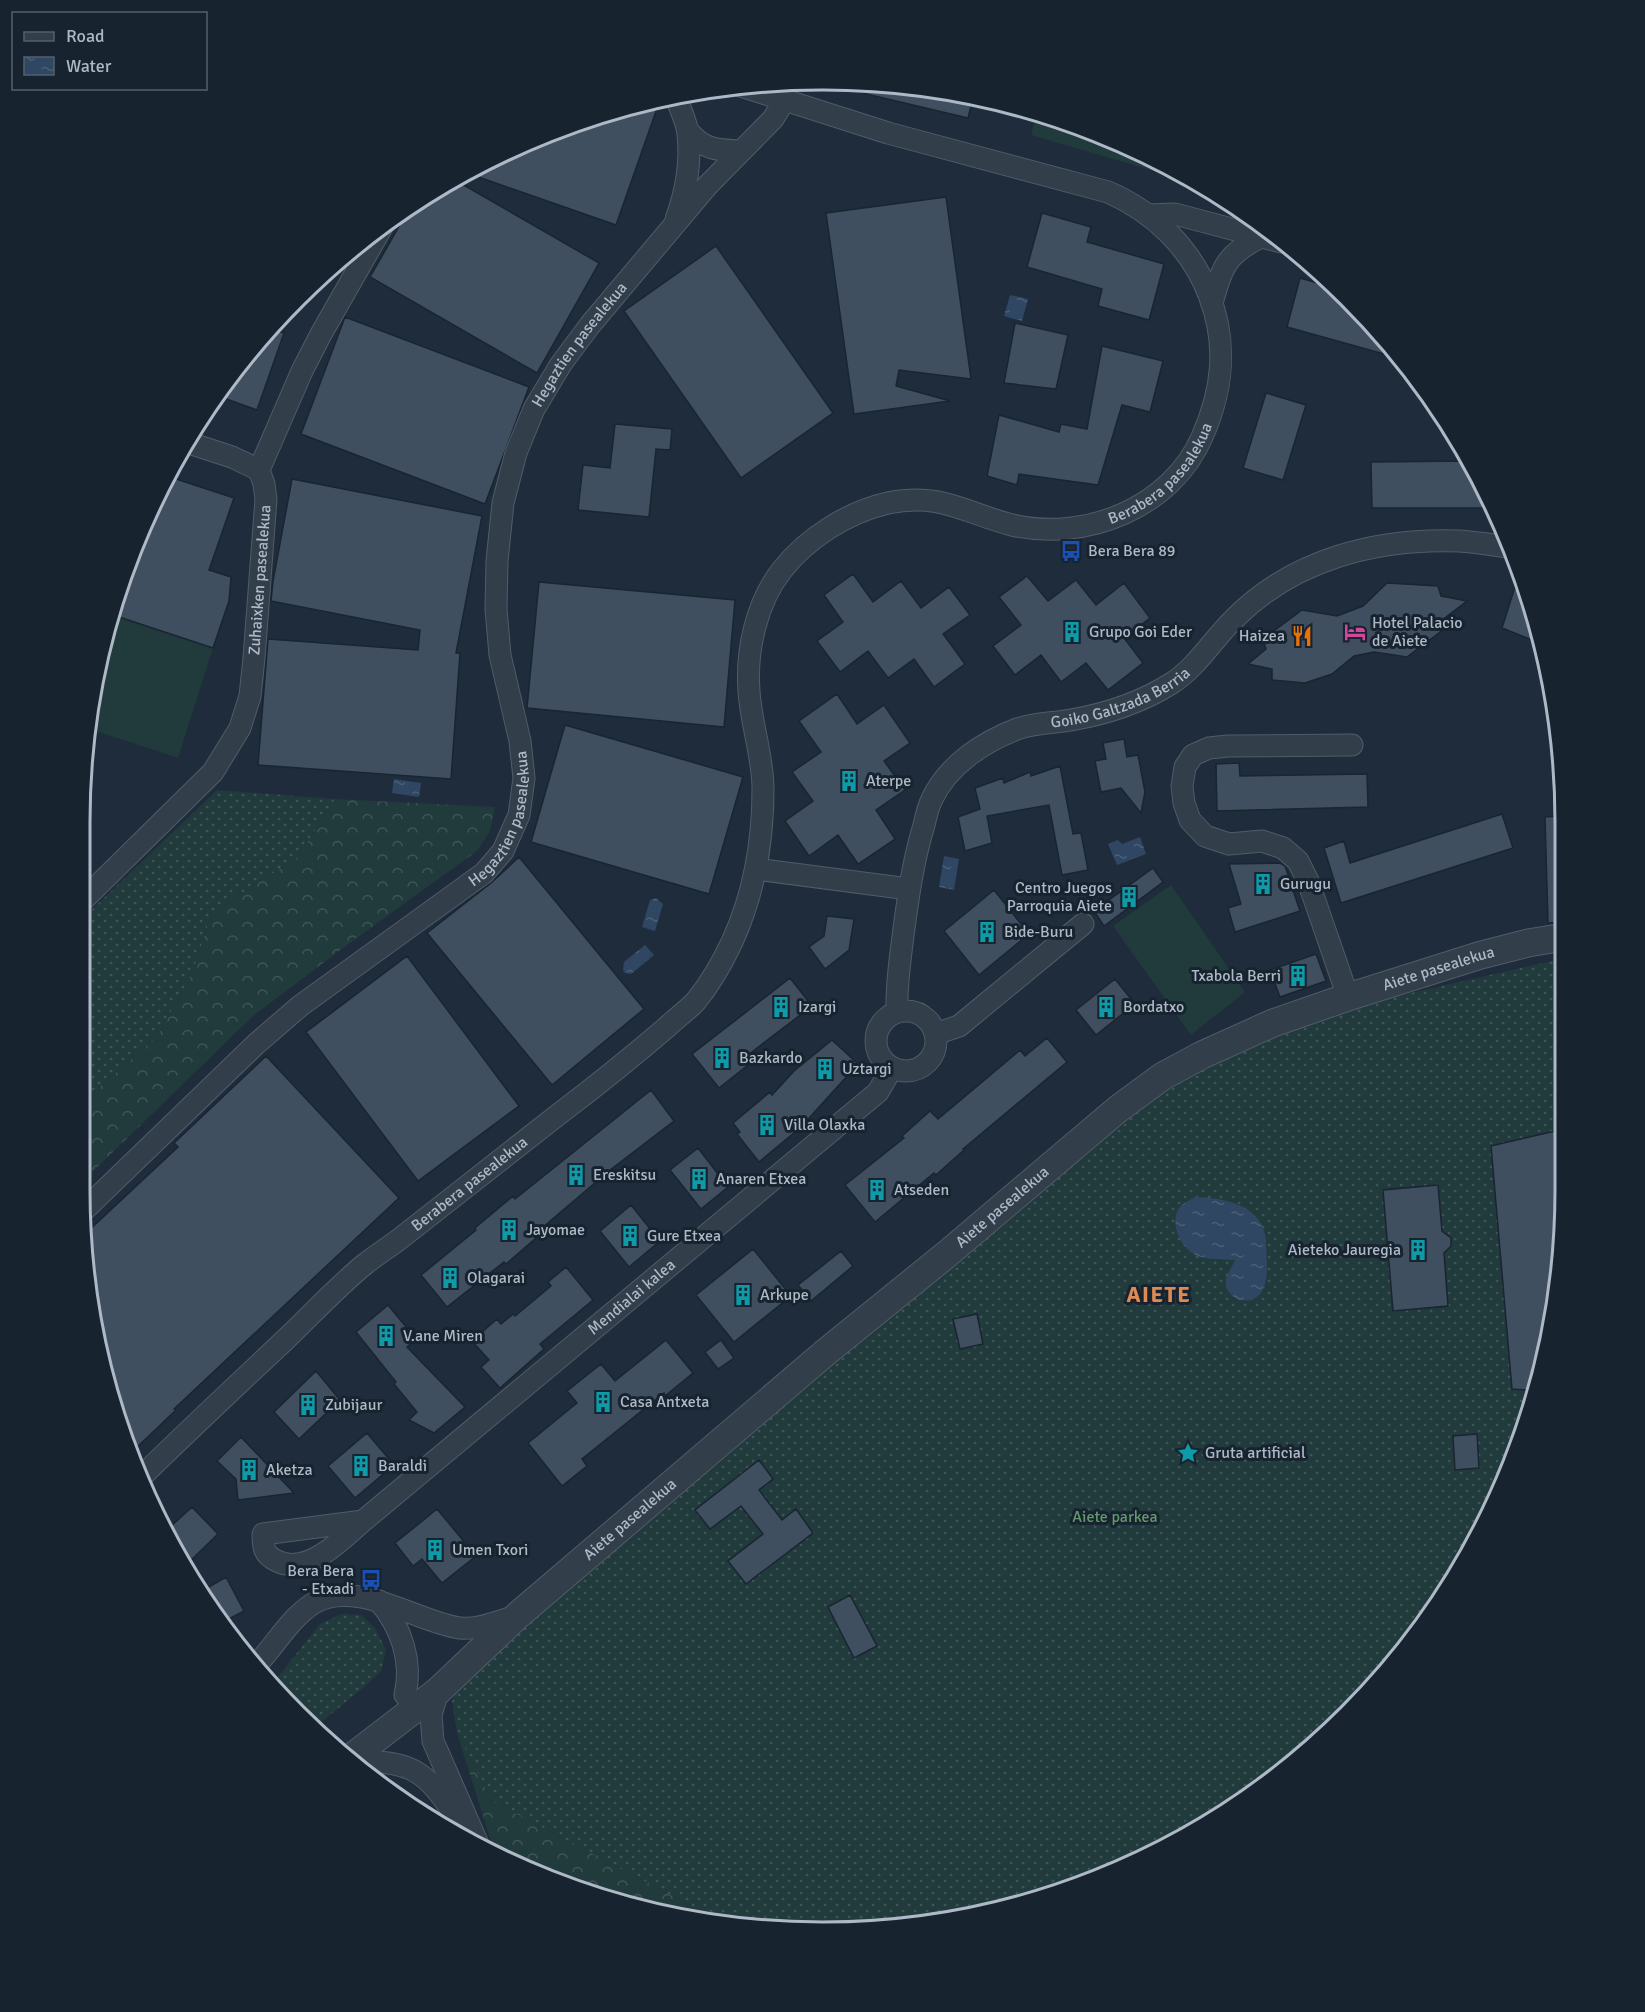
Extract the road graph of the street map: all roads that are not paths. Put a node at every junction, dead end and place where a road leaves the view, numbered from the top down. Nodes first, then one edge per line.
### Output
1 (761, 93) edge
2 (784, 101) junction
3 (679, 104) edge
4 (688, 131) junction
5 (740, 151) junction
6 (1148, 215) junction
7 (674, 225) junction
8 (1261, 236) edge
9 (1267, 240) edge
10 (371, 246) edge
11 (1212, 303) junction
12 (195, 445) edge
13 (260, 470) junction
14 (1501, 546) edge
15 (1352, 745) dead end
16 (756, 869) junction
17 (909, 889) junction
18 (90, 893) edge
19 (1083, 924) dead end
20 (1555, 938) edge
21 (1348, 997) junction
22 (897, 1012) junction
23 (935, 1034) junction
24 (891, 1068) junction
25 (91, 1204) edge
26 (146, 1471) edge
27 (363, 1521) dead end
28 (379, 1601) junction
29 (517, 1616) junction
30 (262, 1660) edge
31 (438, 1691) junction
32 (405, 1695) junction
33 (346, 1745) edge
34 (356, 1754) edge
35 (366, 1762) edge
36 (459, 1825) edge
37 (473, 1833) edge

1 - 2 street, Berabera pasealekua
2 - 5 street, Hegaztien pasealekua
2 - 6 street, Berabera pasealekua
3 - 4 street, Hegaztien pasealekua
4 - 5 street
4 - 7 street, Hegaztien pasealekua
5 - 7 street, Hegaztien pasealekua
6 - 8 street
6 - 11 street, Berabera pasealekua
7 - 25 street, Hegaztien pasealekua
9 - 11 street
10 - 13 street
11 - 16 street, Berabera pasealekua
12 - 13 street
13 - 18 street, Zuhaixken pasealekua
14 - 17 street, Goiko Galtzada Berria
15 - 21 street
16 - 17 street
16 - 26 street, Berabera pasealekua
17 - 22 street, Goiko Galtzada Berria
19 - 23 street
20 - 21 street, Aiete pasealekua
21 - 29 street, Aiete pasealekua
22 - 23 street
22 - 24 street
23 - 24 street
24 - 27 street, Mendialai kalea
28 - 29 street
28 - 30 street
28 - 32 street
29 - 31 street, Aiete pasealekua
29 - 32 street, Aiete pasealekua
31 - 34 street, Aiete pasealekua
31 - 37 street
32 - 33 street, Aiete pasealekua
35 - 36 street

